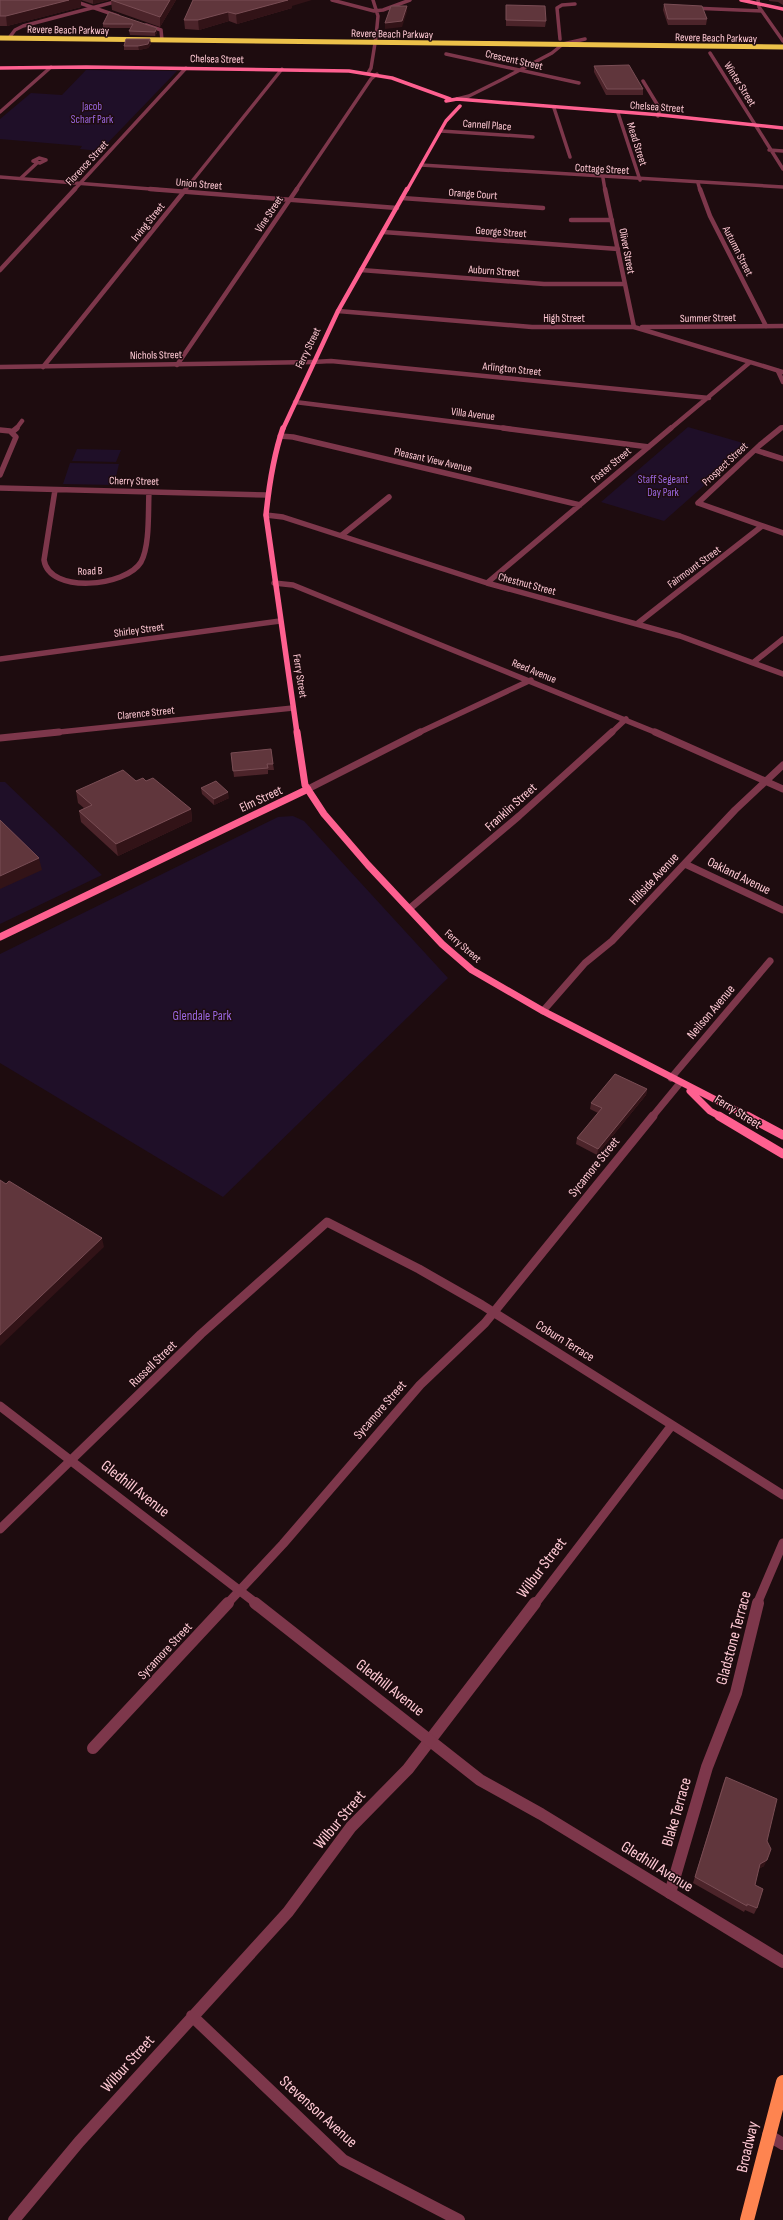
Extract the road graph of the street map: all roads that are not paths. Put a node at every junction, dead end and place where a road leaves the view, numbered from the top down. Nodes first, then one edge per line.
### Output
1 (71, 0) edge
2 (122, 0) edge
3 (332, 0) edge
4 (373, 0) edge
5 (410, 0) edge
6 (741, 0) edge
7 (758, 2) edge
8 (575, 4) dead end
9 (93, 7) junction
10 (690, 8) edge
11 (783, 9) edge
12 (377, 11) junction
13 (762, 11) junction
14 (122, 17) edge
15 (143, 24) edge
16 (0, 32) edge
17 (13, 32) junction
18 (163, 34) junction
19 (376, 36) junction
20 (0, 38) edge
21 (9, 38) junction
22 (560, 39) junction
23 (586, 39) junction
24 (162, 40) junction
25 (783, 41) edge
26 (375, 42) junction
27 (561, 45) junction
28 (783, 47) edge
29 (710, 53) dead end
30 (446, 54) dead end
31 (51, 67) junction
32 (0, 68) edge
33 (186, 68) junction
34 (282, 69) junction
35 (520, 70) junction
36 (368, 73) junction
37 (377, 74) junction
38 (643, 81) dead end
39 (579, 83) dead end
40 (430, 92) junction
41 (450, 99) junction
42 (457, 99) junction
43 (464, 100) junction
44 (446, 101) junction
45 (466, 104) junction
46 (460, 106) junction
47 (529, 106) junction
48 (451, 107) junction
49 (554, 108) junction
50 (0, 112) edge
51 (618, 113) junction
52 (658, 116) junction
53 (446, 121) junction
54 (754, 125) junction
55 (783, 128) edge
56 (441, 130) junction
57 (533, 137) dead end
58 (769, 150) junction
59 (783, 151) edge
60 (570, 157) dead end
61 (37, 163) dead end
62 (421, 165) junction
63 (783, 170) edge
64 (0, 177) edge
65 (22, 178) junction
66 (603, 178) junction
67 (640, 180) junction
68 (698, 182) junction
69 (80, 183) junction
70 (783, 187) edge
71 (184, 191) junction
72 (402, 198) junction
73 (289, 200) junction
74 (397, 208) junction
75 (543, 208) dead end
76 (571, 220) dead end
77 (612, 220) junction
78 (383, 232) junction
79 (618, 249) junction
80 (0, 270) edge
81 (361, 270) junction
82 (625, 284) junction
83 (338, 311) junction
84 (766, 326) junction
85 (783, 326) edge
86 (634, 327) junction
87 (313, 362) junction
88 (749, 363) junction
89 (177, 365) junction
90 (43, 367) junction
91 (0, 368) edge
92 (781, 372) edge
93 (783, 382) edge
94 (709, 398) junction
95 (295, 402) junction
96 (22, 421) dead end
97 (783, 427) edge
98 (0, 430) edge
99 (12, 432) junction
100 (280, 436) junction
101 (649, 446) junction
102 (755, 450) junction
103 (783, 459) edge
104 (0, 475) edge
105 (0, 488) edge
106 (55, 490) junction
107 (149, 492) junction
108 (267, 494) junction
109 (389, 498) dead end
110 (580, 504) junction
111 (266, 515) junction
112 (762, 526) junction
113 (783, 533) edge
114 (342, 535) junction
115 (274, 583) junction
116 (487, 583) junction
117 (280, 621) junction
118 (638, 623) junction
119 (783, 639) edge
120 (0, 659) edge
121 (754, 662) junction
122 (783, 674) edge
123 (531, 680) junction
124 (294, 708) junction
125 (626, 719) junction
126 (0, 738) edge
127 (783, 765) edge
128 (764, 781) junction
129 (308, 789) junction
130 (783, 789) edge
131 (685, 864) junction
132 (410, 909) junction
133 (783, 910) edge
134 (0, 937) edge
135 (770, 961) dead end
136 (543, 1011) junction
137 (671, 1078) junction
138 (683, 1085) junction
139 (783, 1135) edge
140 (783, 1154) edge
141 (327, 1222) joint
142 (494, 1312) junction
143 (0, 1406) edge
144 (672, 1425) junction
145 (72, 1460) junction
146 (783, 1494) edge
147 (0, 1529) edge
148 (783, 1543) edge
149 (240, 1590) junction
150 (431, 1741) junction
151 (718, 1743) joint
152 (93, 1748) dead end
153 (670, 1892) junction
154 (783, 1962) edge
155 (192, 2016) junction
156 (783, 2082) edge
157 (768, 2135) junction
158 (783, 2144) edge
159 (14, 2220) edge
160 (459, 2220) edge
161 (747, 2220) edge

1 - 9 street
2 - 9 street
3 - 12 street
4 - 12 street
5 - 12 street
6 - 7 main road
7 - 11 main road
7 - 13 street
8 - 22 street
9 - 14 street
9 - 17 street
10 - 13 street
12 - 19 street
13 - 25 street
15 - 18 street
16 - 17 highway, Revere Beach Parkway
17 - 18 highway, Revere Beach Parkway
17 - 21 street
18 - 19 highway, Revere Beach Parkway
18 - 24 street
19 - 22 highway, Revere Beach Parkway
19 - 26 street
20 - 21 highway, Revere Beach Parkway
21 - 24 highway, Revere Beach Parkway
22 - 23 highway, Revere Beach Parkway
23 - 25 highway, Revere Beach Parkway
23 - 27 street
24 - 26 highway, Revere Beach Parkway
26 - 27 highway, Revere Beach Parkway
26 - 36 street
27 - 28 highway, Revere Beach Parkway
27 - 35 street
29 - 54 street, Winter Street
30 - 35 street, Crescent Street
31 - 32 main road, Chelsea Street
31 - 33 main road, Chelsea Street
31 - 50 street
33 - 34 main road, Chelsea Street
33 - 69 street, Florence Street
34 - 36 main road, Chelsea Street
34 - 71 street, Irving Street
35 - 39 street, Crescent Street
35 - 42 street
36 - 37 main road, Chelsea Street
37 - 40 main road, Chelsea Street
37 - 73 street, Vine Street
38 - 52 street
40 - 41 main road, Chelsea Street
40 - 44 main road, Chelsea Street
41 - 42 main road, Chelsea Street
41 - 44 main road
42 - 43 main road, Chelsea Street
43 - 45 main road
43 - 47 main road, Chelsea Street
44 - 48 main road
45 - 46 main road
45 - 47 main road, Chelsea Street
46 - 48 main road
46 - 53 main road, Ferry Street
47 - 49 main road, Chelsea Street
48 - 53 main road, Ferry Street
49 - 51 main road, Chelsea Street
49 - 60 street
51 - 52 main road, Chelsea Street
51 - 67 street, Mead Street
52 - 54 main road, Chelsea Street
53 - 56 main road, Ferry Street
54 - 55 main road, Chelsea Street
54 - 58 street, Winter Street
56 - 57 street, Cannell Place
56 - 62 main road, Ferry Street
58 - 59 street
58 - 63 street, Winter Street
61 - 65 street
62 - 66 street, Cottage Street
62 - 72 main road, Ferry Street
64 - 65 street, Union Street
65 - 69 street, Union Street
66 - 67 street, Cottage Street
66 - 77 street, Oliver Street
67 - 68 street, Cottage Street
68 - 70 street, Cottage Street
68 - 84 street, Autumn Street
69 - 71 street, Union Street
69 - 80 street, Florence Street
71 - 73 street, Union Street
71 - 90 street, Irving Street
72 - 74 main road, Ferry Street
72 - 75 street, Orange Court
73 - 74 street, Union Street
73 - 89 street, Vine Street
74 - 78 main road, Ferry Street
76 - 77 street
77 - 79 street, Oliver Street
78 - 79 street, George Street
78 - 81 main road, Ferry Street
79 - 82 street, Oliver Street
81 - 82 street, Auburn Street
81 - 83 main road, Ferry Street
82 - 86 street, Oliver Street
83 - 86 street, High Street
83 - 87 main road, Ferry Street
84 - 85 street, Summer Street
84 - 86 street, Summer Street
86 - 88 street, High Street
87 - 89 street, Nichols Street
87 - 94 street, Arlington Street
87 - 95 main road, Ferry Street
88 - 92 street, High Street
88 - 94 street, Foster Street
89 - 90 street, Nichols Street
90 - 91 street, Nichols Street
92 - 93 street
94 - 101 street, Foster Street
95 - 100 main road, Ferry Street
95 - 101 street, Villa Avenue
96 - 99 street
97 - 102 street, Prospect Street
98 - 99 street
99 - 104 street
100 - 108 main road, Ferry Street
100 - 110 street, Pleasant View Avenue
101 - 110 street, Foster Street
102 - 103 street
102 - 112 street, Prospect Street
105 - 106 street, Cherry Street
106 - 107 street, Cherry Street
106 - 107 street, Road B
107 - 108 street, Cherry Street
108 - 111 main road, Ferry Street
109 - 114 street
110 - 116 street, Foster Street
111 - 114 street, Chestnut Street
111 - 115 main road, Ferry Street
112 - 113 street, Prospect Street
112 - 118 street, Fairmount Street
114 - 116 street, Chestnut Street
115 - 117 main road, Ferry Street
115 - 123 street, Reed Avenue
116 - 118 street, Chestnut Street
117 - 120 street, Shirley Street
117 - 124 main road, Ferry Street
118 - 121 street, Chestnut Street
119 - 121 street
121 - 122 street, Chestnut Street
123 - 125 street, Reed Avenue
123 - 129 street, Elm Street
124 - 126 street, Clarence Street
124 - 129 main road, Ferry Street
125 - 128 street, Reed Avenue
125 - 132 street, Franklin Street
127 - 128 street, Hillside Avenue
128 - 130 street, Reed Avenue
128 - 131 street, Hillside Avenue
129 - 132 main road, Ferry Street
129 - 134 main road, Elm Street
131 - 133 street, Oakland Avenue
131 - 136 street, Hillside Avenue
132 - 136 main road, Ferry Street
135 - 137 street, Neilson Avenue
136 - 137 main road, Ferry Street
137 - 138 main road, Ferry Street
138 - 139 main road, Ferry Street
138 - 140 main road, Ferry Street
138 - 142 street, Sycamore Street
141 - 142 street, Coburn Terrace
141 - 145 street, Russell Street
142 - 144 street, Coburn Terrace
142 - 149 street, Sycamore Street
143 - 145 street, Gledhill Avenue
144 - 146 street, Coburn Terrace
144 - 150 street, Wilbur Street
145 - 147 street, Russell Street
145 - 149 street, Gledhill Avenue
148 - 151 street, Gladstone Terrace
149 - 150 street, Gledhill Avenue
149 - 152 street, Sycamore Street
150 - 153 street, Gledhill Avenue
150 - 155 street, Wilbur Street
151 - 153 street, Blake Terrace
153 - 154 street, Gledhill Avenue
155 - 159 street, Wilbur Street
155 - 160 street, Stevenson Avenue
156 - 157 main road, Broadway
157 - 158 street
157 - 161 main road, Broadway

